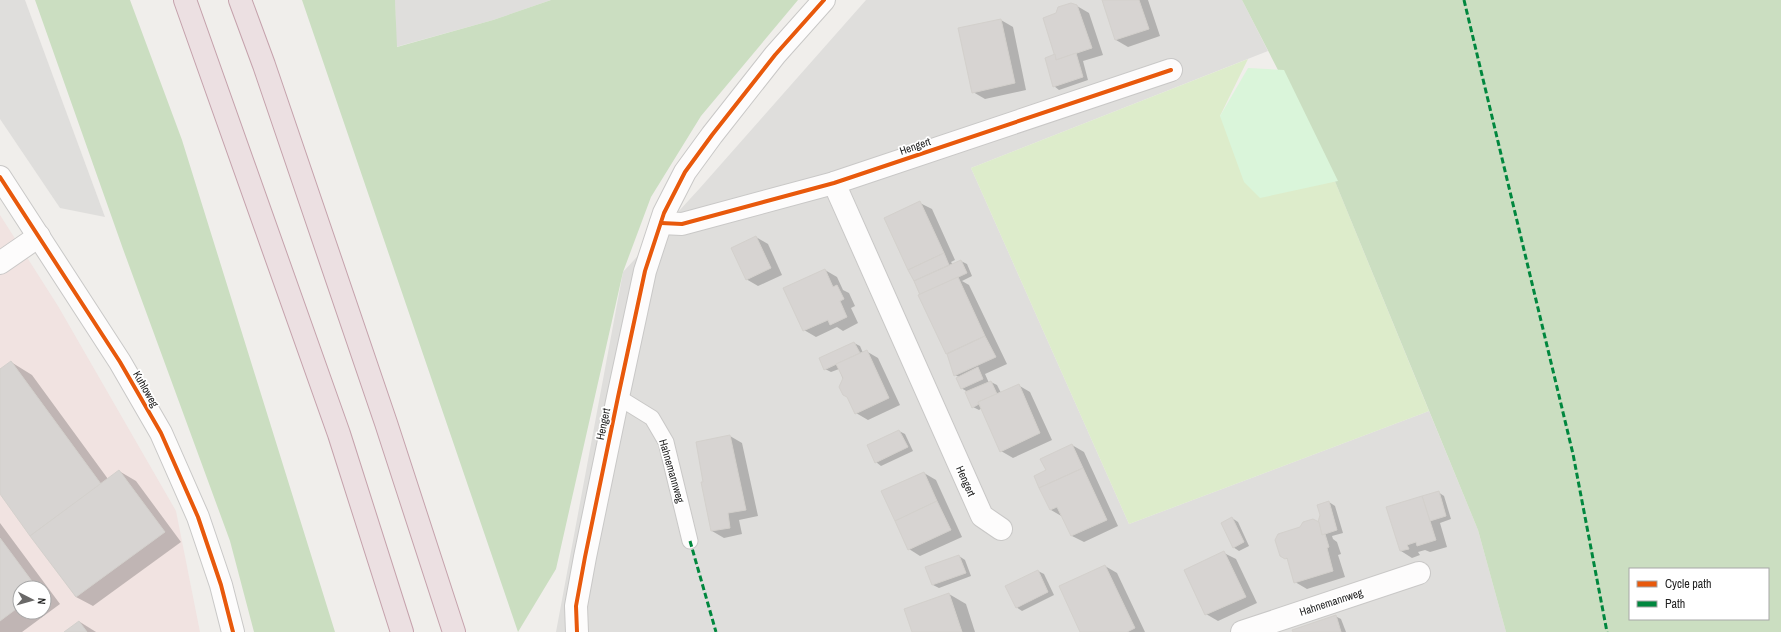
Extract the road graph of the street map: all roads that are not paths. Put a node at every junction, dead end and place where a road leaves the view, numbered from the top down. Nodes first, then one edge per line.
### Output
1 (185, 0) edge
2 (240, 0) edge
3 (824, 0) edge
4 (1171, 70) dead end
5 (0, 177) edge
6 (834, 183) junction
7 (661, 223) junction
8 (39, 236) junction
9 (0, 264) edge
10 (618, 397) junction
11 (1001, 529) dead end
12 (690, 542) dead end
13 (1419, 573) dead end
14 (233, 632) edge
15 (402, 632) edge
16 (454, 632) edge
17 (577, 632) edge
18 (1242, 632) edge

1 - 15 highway
2 - 16 highway
3 - 7 street, Hengert
4 - 6 street, Hengert
5 - 8 street, Kuhloweg
6 - 7 street, Hengert
6 - 11 street, Hengert
7 - 10 street, Hengert
8 - 9 street
8 - 14 street, Kuhloweg
10 - 12 lane, Hahnemannweg
10 - 17 street, Hengert
13 - 18 street, Hahnemannweg

